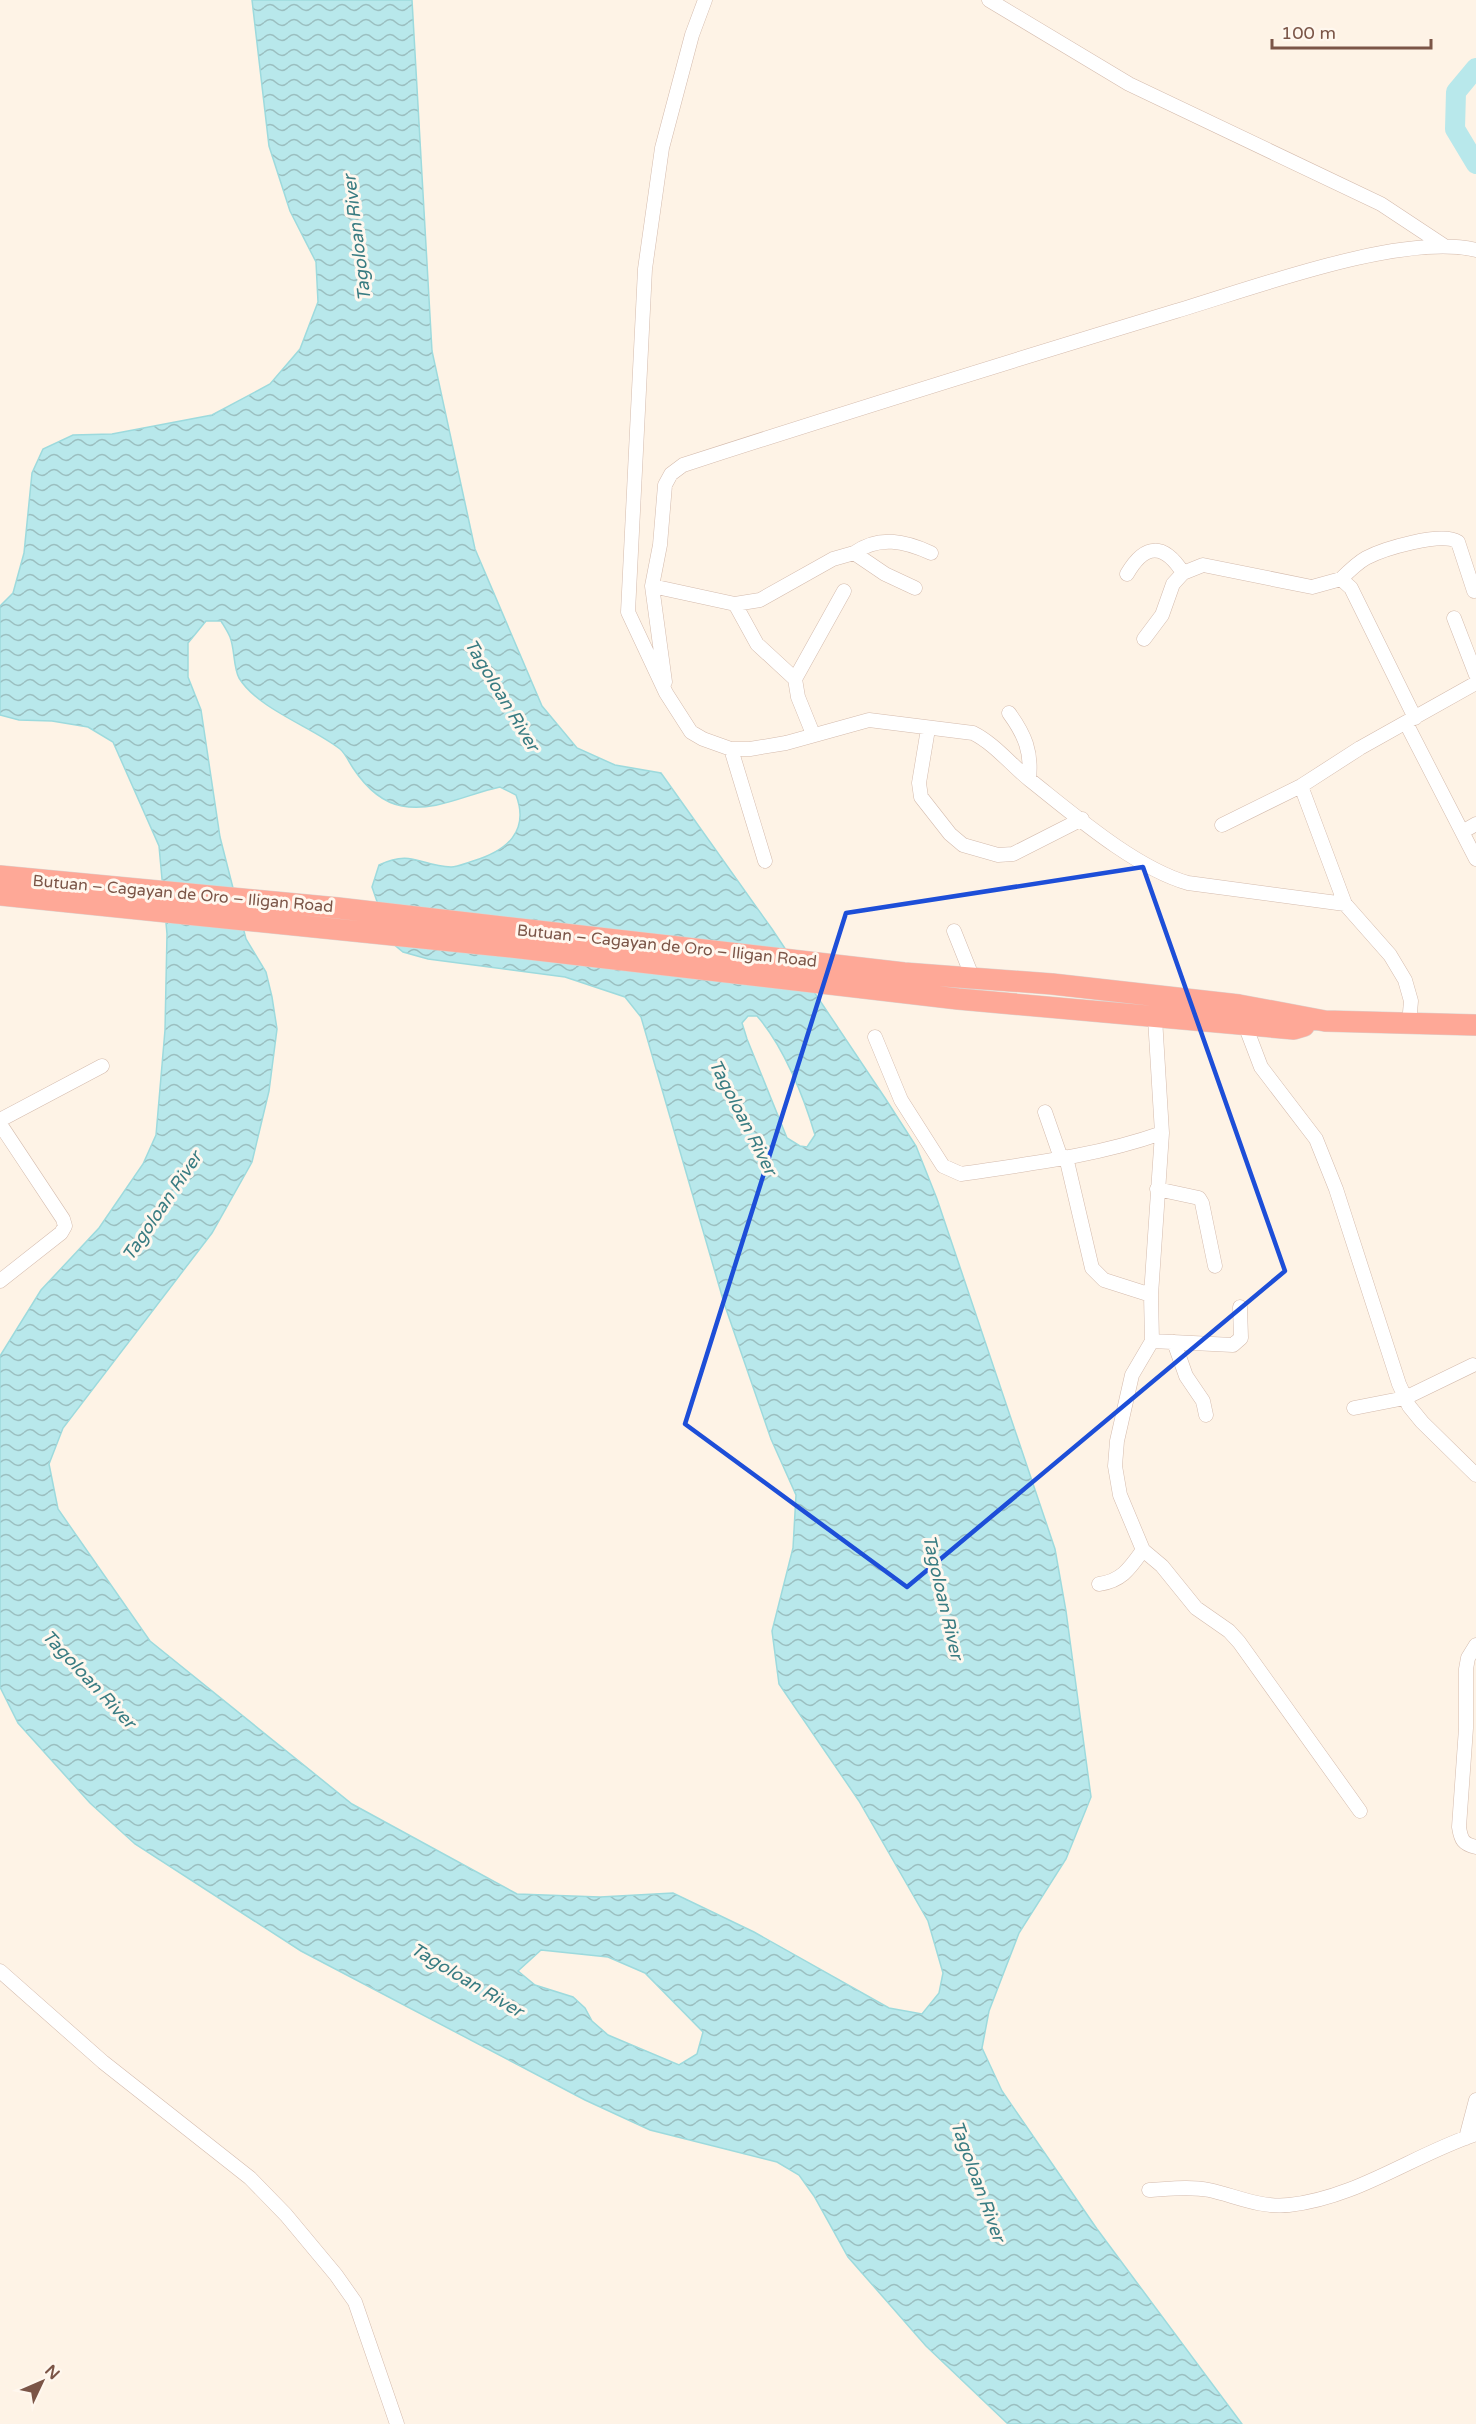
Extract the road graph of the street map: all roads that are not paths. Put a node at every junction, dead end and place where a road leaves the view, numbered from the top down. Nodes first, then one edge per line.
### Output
1 (705, 0) edge
2 (989, 0) edge
3 (1443, 245) junction
4 (1476, 250) edge
5 (854, 553) junction
6 (931, 553) dead end
7 (1183, 573) junction
8 (1127, 574) dead end
9 (1341, 579) junction
10 (652, 586) junction
11 (915, 588) dead end
12 (844, 591) dead end
13 (1474, 591) dead end
14 (735, 604) junction
15 (1454, 618) dead end
16 (1144, 639) dead end
17 (1476, 675) edge
18 (795, 679) junction
19 (1476, 683) edge
20 (666, 693) junction
21 (1009, 713) dead end
22 (1410, 720) junction
23 (928, 729) junction
24 (813, 734) junction
25 (731, 749) junction
26 (1029, 779) junction
27 (1301, 786) junction
28 (1082, 819) junction
29 (1476, 824) edge
30 (1222, 825) dead end
31 (1462, 832) junction
32 (1476, 859) edge
33 (765, 861) dead end
34 (4, 886) edge
35 (1345, 904) junction
36 (954, 931) dead end
37 (972, 976) junction
38 (1155, 1018) junction
39 (1325, 1022) junction
40 (1409, 1024) junction
41 (1245, 1025) junction
42 (1476, 1025) edge
43 (875, 1037) dead end
44 (102, 1066) dead end
45 (1045, 1112) dead end
46 (0, 1122) edge
47 (1162, 1133) junction
48 (1064, 1158) junction
49 (1158, 1189) junction
50 (1215, 1266) dead end
51 (0, 1281) edge
52 (1151, 1295) junction
53 (1240, 1307) dead end
54 (1152, 1341) junction
55 (1174, 1342) junction
56 (1473, 1365) dead end
57 (1405, 1398) junction
58 (1354, 1408) dead end
59 (1206, 1415) dead end
60 (1476, 1475) edge
61 (1143, 1550) junction
62 (1099, 1584) dead end
63 (1476, 1645) edge
64 (1360, 1811) dead end
65 (1476, 1847) edge
66 (0, 1971) edge
67 (1476, 2100) edge
68 (1471, 2136) edge
69 (1149, 2190) dead end
70 (397, 2424) edge

1 - 20 street
2 - 3 street
3 - 4 street
3 - 10 street
5 - 6 street
5 - 11 street
5 - 14 street
7 - 8 street
7 - 9 street
7 - 16 street
9 - 13 street
9 - 22 street
10 - 14 street
10 - 20 street
12 - 18 street
14 - 18 street
15 - 17 street
18 - 24 street
19 - 22 street
20 - 25 street
21 - 26 street
22 - 27 street
22 - 31 street
23 - 24 street
23 - 26 street
23 - 28 street
24 - 25 street
25 - 33 street
26 - 28 street
27 - 30 street
27 - 35 street
28 - 35 street
29 - 31 street
31 - 32 street
34 - 37 highway, Butuan – Cagayan de Oro – Iligan Road
34 - 38 highway, Butuan – Cagayan de Oro – Iligan Road
35 - 40 street
36 - 37 street
37 - 39 highway, Butuan – Cagayan de Oro – Iligan Road
38 - 41 highway, Butuan – Cagayan de Oro – Iligan Road
38 - 47 street
39 - 40 highway, Butuan – Cagayan de Oro – Iligan Road
39 - 41 highway, Butuan – Cagayan de Oro – Iligan Road
40 - 42 highway, Butuan – Cagayan de Oro – Iligan Road
41 - 57 street
43 - 48 street
44 - 46 street
45 - 48 street
46 - 51 street
47 - 48 street
47 - 49 street
48 - 52 street
49 - 50 street
49 - 52 street
52 - 54 street
53 - 55 street
54 - 55 street
54 - 61 street
55 - 59 street
56 - 57 street
57 - 58 street
57 - 60 street
61 - 62 street
61 - 64 street
63 - 65 street
66 - 70 street
67 - 68 street
68 - 69 street

